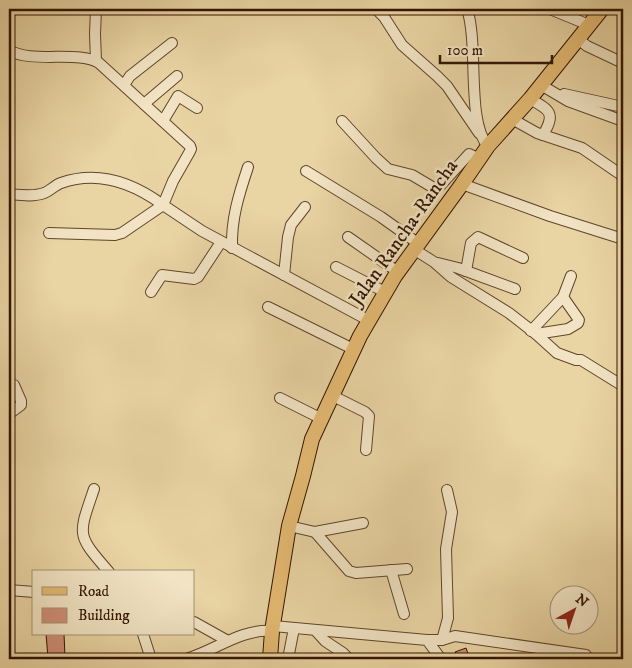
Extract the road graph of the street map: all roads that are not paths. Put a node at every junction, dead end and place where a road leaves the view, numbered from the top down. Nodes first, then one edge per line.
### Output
1 (96, 9) edge
2 (376, 9) edge
3 (467, 9) edge
4 (550, 9) edge
5 (602, 9) edge
6 (589, 25) junction
7 (578, 39) junction
8 (172, 43) dead end
9 (9, 50) edge
10 (96, 61) junction
11 (623, 63) edge
12 (177, 76) dead end
13 (124, 84) junction
14 (547, 88) junction
15 (530, 99) junction
16 (144, 104) junction
17 (623, 107) edge
18 (197, 108) dead end
19 (512, 118) junction
20 (163, 121) junction
21 (342, 121) dead end
22 (623, 121) edge
23 (480, 133) junction
24 (544, 135) junction
25 (488, 146) junction
26 (480, 159) junction
27 (248, 167) dead end
28 (306, 171) dead end
29 (623, 176) edge
30 (462, 184) junction
31 (9, 194) edge
32 (163, 205) junction
33 (304, 207) dead end
34 (49, 233) dead end
35 (348, 237) dead end
36 (623, 240) edge
37 (221, 242) junction
38 (417, 247) junction
39 (232, 248) junction
40 (524, 258) dead end
41 (434, 262) junction
42 (336, 267) dead end
43 (466, 271) junction
44 (398, 272) junction
45 (284, 275) junction
46 (571, 276) dead end
47 (515, 289) dead end
48 (151, 292) dead end
49 (385, 292) junction
50 (563, 297) junction
51 (268, 307) dead end
52 (368, 320) junction
53 (534, 332) junction
54 (353, 349) junction
55 (14, 385) dead end
56 (623, 386) edge
57 (331, 395) junction
58 (280, 398) dead end
59 (9, 411) edge
60 (320, 418) junction
61 (366, 450) dead end
62 (94, 489) dead end
63 (447, 490) dead end
64 (363, 523) dead end
65 (289, 526) junction
66 (315, 532) junction
67 (407, 569) dead end
68 (107, 570) edge
69 (391, 570) junction
70 (11, 591) edge
71 (32, 592) edge
72 (404, 614) dead end
73 (195, 623) edge
74 (294, 628) junction
75 (273, 629) junction
76 (314, 630) junction
77 (144, 636) edge
78 (428, 640) junction
79 (442, 640) junction
80 (228, 642) junction
81 (586, 655) dead end
82 (192, 658) edge
83 (151, 659) edge
84 (270, 659) edge
85 (288, 659) edge
86 (349, 659) edge
87 (441, 659) edge

1 - 10 street
2 - 23 street
3 - 23 street
4 - 6 street
5 - 6 main road, Jalan Rancha-Rancha
6 - 7 main road, Jalan Rancha-Rancha
7 - 11 street
7 - 14 main road, Jalan Rancha-Rancha
8 - 13 street
9 - 10 street
10 - 13 street
12 - 16 street
13 - 16 street
14 - 15 main road, Jalan Rancha-Rancha
14 - 17 street
14 - 22 street
15 - 19 main road, Jalan Rancha-Rancha
15 - 24 street
16 - 20 street
18 - 20 street
19 - 24 street
19 - 25 main road, Jalan Rancha-Rancha
20 - 32 street
21 - 26 street
23 - 25 street
24 - 29 street
25 - 26 main road, Jalan Rancha-Rancha
26 - 30 main road, Jalan Rancha-Rancha
27 - 39 street
28 - 38 street
30 - 36 street
30 - 38 main road, Jalan Rancha-Rancha
31 - 32 street
32 - 34 street
32 - 37 street
33 - 45 street
35 - 44 street
37 - 39 street
37 - 48 street
38 - 41 street
38 - 44 main road, Jalan Rancha-Rancha
39 - 45 street
40 - 43 street
41 - 43 street
41 - 53 street
42 - 49 street
43 - 47 street
44 - 49 main road, Jalan Rancha-Rancha
45 - 52 street
46 - 50 street
49 - 52 main road, Jalan Rancha-Rancha
50 - 53 street
50 - 53 street
51 - 54 street
52 - 54 main road, Jalan Rancha-Rancha
53 - 56 street
54 - 57 main road, Jalan Rancha-Rancha
55 - 59 street
57 - 60 main road, Jalan Rancha-Rancha
57 - 61 street
58 - 60 street
60 - 65 main road, Jalan Rancha-Rancha
62 - 68 street
63 - 79 street
64 - 66 street
65 - 66 street
65 - 75 main road, Jalan Rancha-Rancha
66 - 69 street
67 - 69 street
69 - 72 street
70 - 71 street
73 - 80 street
74 - 75 street
74 - 76 street
74 - 85 street
75 - 80 street
75 - 84 main road, Jalan Rancha-Rancha
76 - 78 street
76 - 86 street
77 - 83 street
78 - 79 street
78 - 87 street
79 - 81 street
80 - 82 street

